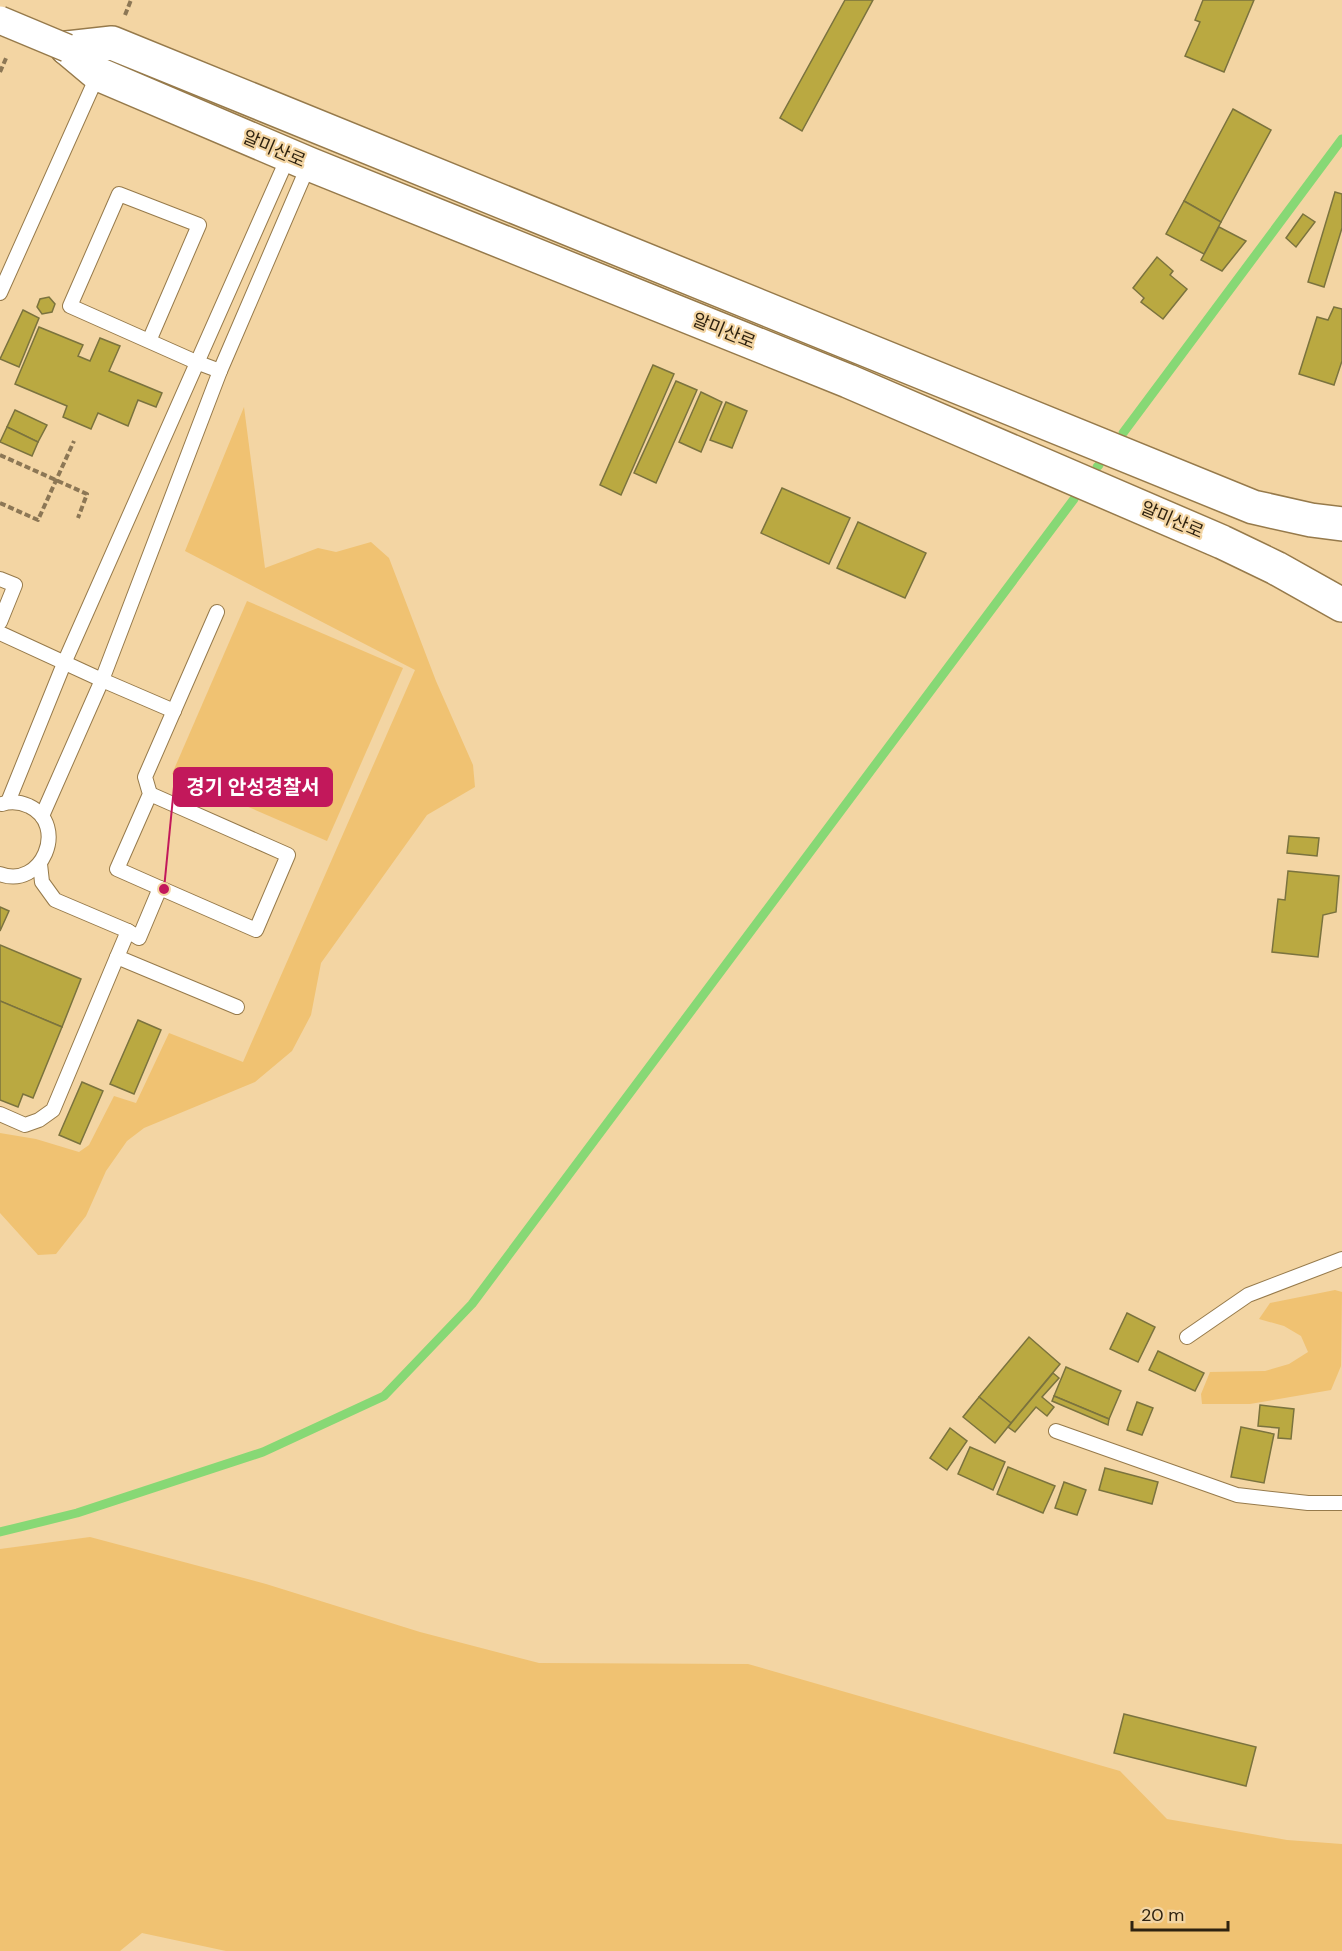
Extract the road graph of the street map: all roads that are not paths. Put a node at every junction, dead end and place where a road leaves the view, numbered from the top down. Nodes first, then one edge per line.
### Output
1 (0, 20) edge
2 (67, 48) joint
3 (105, 59) junction
4 (299, 159) junction
5 (0, 293) edge
6 (149, 341) junction
7 (196, 362) junction
8 (220, 371) junction
9 (1342, 524) edge
10 (0, 579) edge
11 (1342, 605) edge
12 (217, 612) dead end
13 (0, 622) edge
14 (0, 633) edge
15 (65, 662) junction
16 (102, 680) junction
17 (174, 711) junction
18 (150, 794) junction
19 (4, 803) edge
20 (42, 816) junction
21 (40, 864) junction
22 (0, 874) edge
23 (160, 888) junction
24 (128, 931) junction
25 (117, 957) junction
26 (237, 1007) dead end
27 (0, 1114) edge
28 (1342, 1259) edge
29 (1187, 1337) dead end
30 (1056, 1431) dead end
31 (1342, 1503) edge

1 - 2 street, bridge
2 - 3 main road, 알미산로
3 - 4 main road, 알미산로
3 - 5 lane
3 - 9 main road, 알미산로
4 - 7 lane
4 - 8 lane
4 - 11 main road, 알미산로
6 - 6 lane
6 - 7 lane
7 - 8 lane
7 - 15 lane
8 - 16 lane
10 - 13 lane
12 - 17 lane
14 - 15 lane
15 - 16 lane
15 - 19 lane
16 - 17 lane
16 - 20 lane
17 - 18 lane
18 - 23 lane
18 - 23 lane
19 - 20 lane
20 - 21 lane
21 - 22 lane
21 - 24 lane
23 - 24 lane
24 - 25 lane
25 - 26 lane
25 - 27 lane
28 - 29 lane
30 - 31 lane

